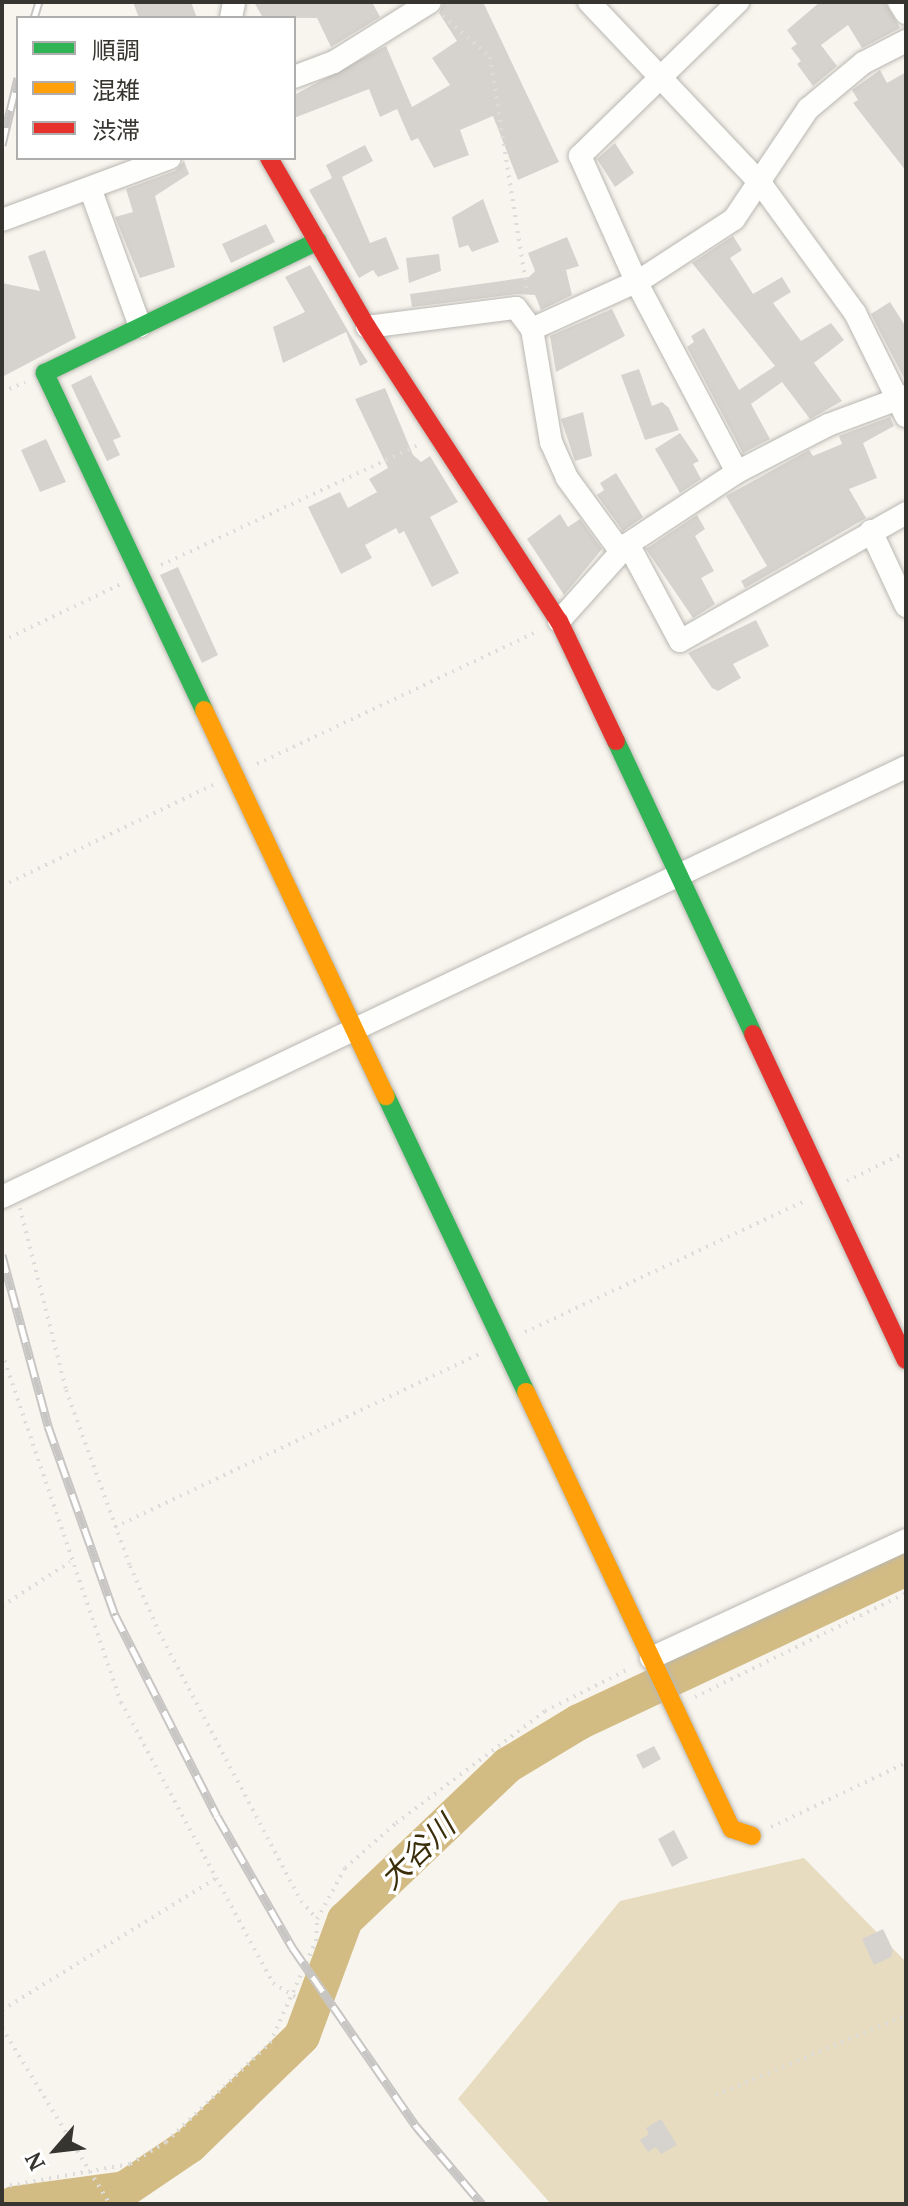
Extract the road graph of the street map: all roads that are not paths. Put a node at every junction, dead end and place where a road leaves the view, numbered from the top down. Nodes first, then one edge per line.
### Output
1 (589, 2) edge
2 (738, 2) edge
3 (899, 2) edge
4 (430, 3) edge
5 (906, 13) edge
6 (906, 41) edge
7 (296, 76) edge
8 (658, 79) junction
9 (165, 160) edge
10 (270, 160) edge
11 (761, 184) junction
12 (90, 188) junction
13 (2, 220) edge
14 (318, 241) junction
15 (636, 281) junction
16 (140, 326) junction
17 (367, 327) junction
18 (532, 329) junction
19 (904, 403) edge
20 (737, 472) junction
21 (906, 513) edge
22 (871, 531) junction
23 (625, 548) junction
24 (906, 606) edge
25 (559, 621) junction
26 (906, 767) edge
27 (675, 877) junction
28 (356, 1032) junction
29 (10, 1194) edge
30 (906, 1360) edge
31 (906, 1540) edge
32 (653, 1662) junction
33 (752, 1836) road end

1 - 8 street
2 - 8 street
3 - 5 street
4 - 7 street
6 - 11 street
8 - 11 street
8 - 15 street
9 - 12 street
10 - 14 street
11 - 15 street
11 - 19 street
12 - 13 street
12 - 16 street
14 - 16 street
14 - 17 street
15 - 18 street
15 - 20 street
16 - 28 street
17 - 18 street
17 - 25 street
18 - 23 street
19 - 20 street
20 - 23 street
21 - 22 street
22 - 23 street
22 - 24 street
23 - 25 street
25 - 27 street
26 - 27 street
27 - 28 street
27 - 30 street
28 - 29 street
28 - 32 street
31 - 32 street
32 - 33 street

